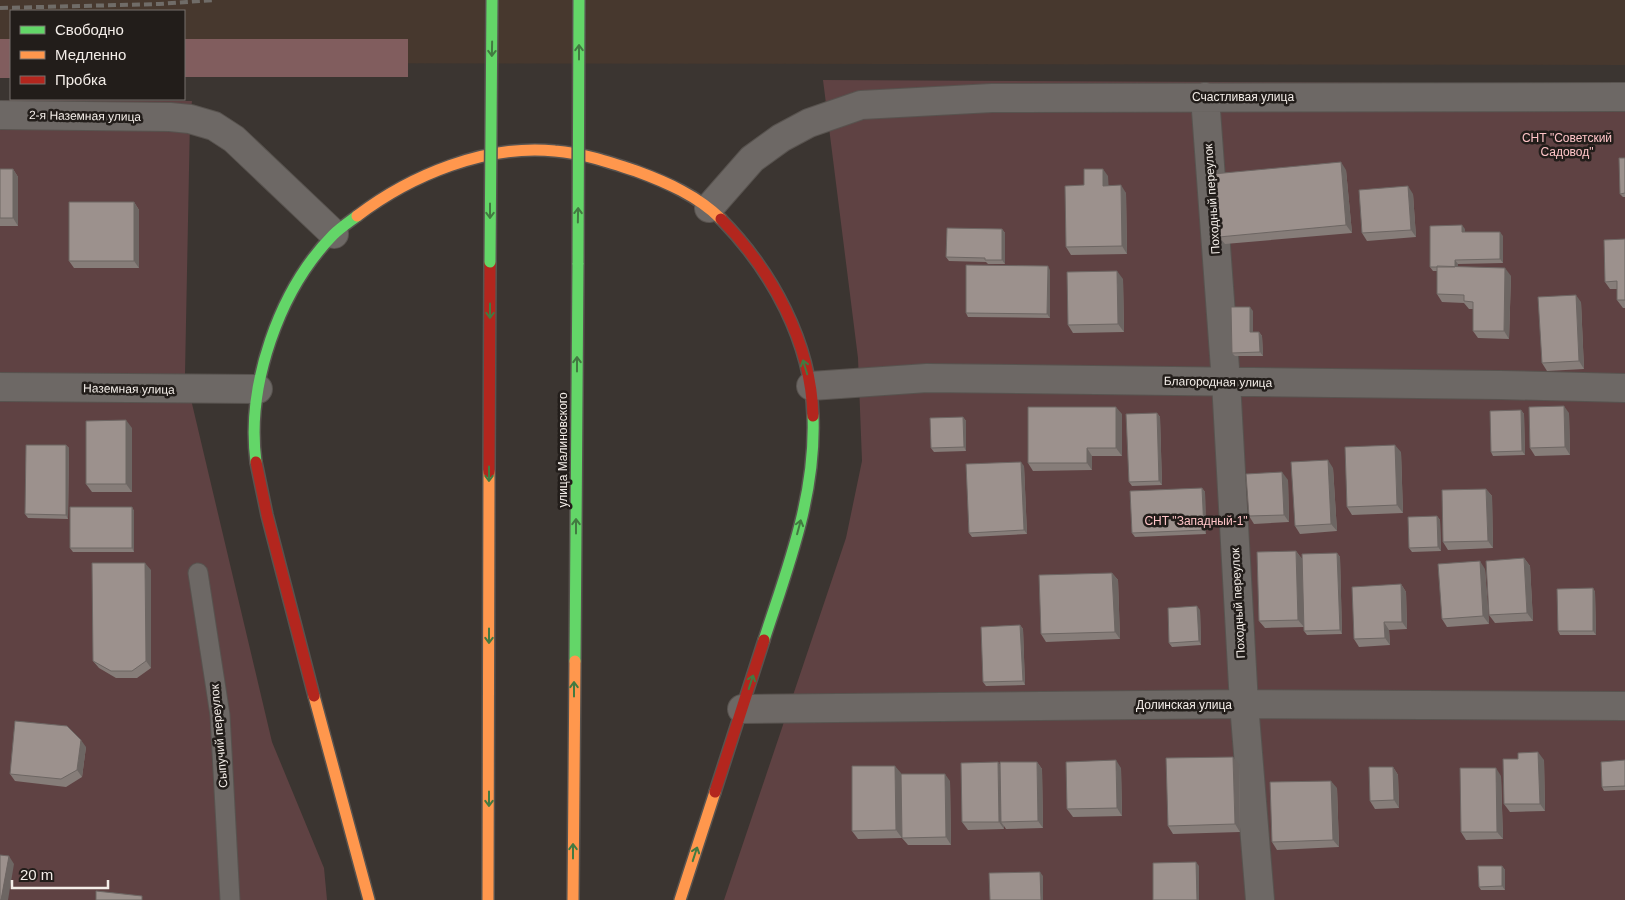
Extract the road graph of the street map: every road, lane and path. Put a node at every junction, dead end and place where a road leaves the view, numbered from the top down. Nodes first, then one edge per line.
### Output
1 (492, 0) edge
2 (579, 0) edge
3 (1205, 97) junction
4 (1625, 97) edge
5 (0, 115) edge
6 (709, 208) junction
7 (334, 234) junction
8 (1226, 382) junction
9 (0, 386) edge
10 (811, 386) junction
11 (1625, 388) edge
12 (258, 390) junction
13 (198, 573) dead end
14 (1244, 704) junction
15 (1625, 706) edge
16 (742, 709) junction
17 (230, 900) edge
18 (369, 900) edge
19 (488, 900) edge
20 (573, 900) edge
21 (680, 900) edge
22 (1260, 900) edge

1 -> 19 highway, bridge
20 -> 2 highway, улица Малиновского, bridge
3 - 4 street, Счастливая улица
3 - 6 street, Счастливая улица
3 - 8 street, Походный переулок
5 - 7 street, 2-я Наземная улица
6 - 7 highway
10 -> 6 highway
7 - 12 highway
8 - 10 street, Благородная улица
8 - 11 street, Благородная улица
8 - 14 street, Походный переулок
9 - 12 street, Наземная улица
16 -> 10 highway
12 - 18 highway
13 - 17 lane, Сыпучий переулок
14 - 15 street, Долинская улица
14 - 16 street, Долинская улица
14 - 22 street, Походный переулок
21 -> 16 highway

